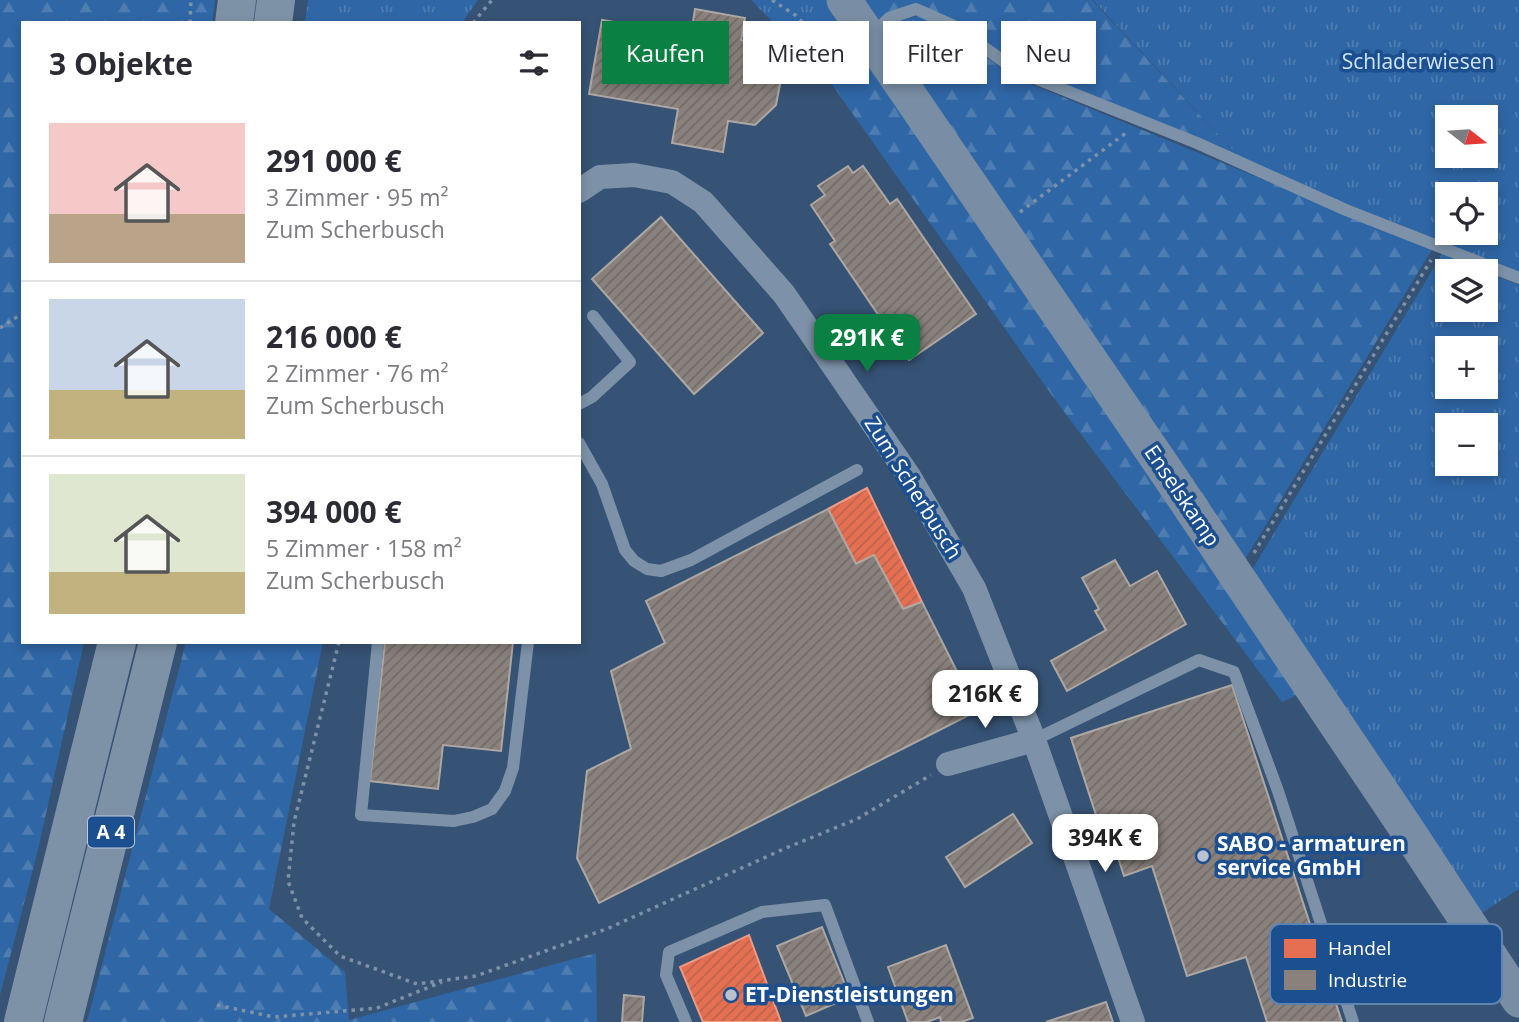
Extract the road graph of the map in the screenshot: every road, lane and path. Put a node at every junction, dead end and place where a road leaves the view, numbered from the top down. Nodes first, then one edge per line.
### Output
1 (191, 0) edge
2 (237, 0) edge
3 (276, 0) edge
4 (492, 0) edge
5 (772, 0) edge
6 (844, 0) edge
7 (190, 21) edge
8 (234, 21) edge
9 (273, 21) edge
10 (475, 21) edge
11 (800, 21) edge
12 (859, 21) edge
13 (869, 36) joint
14 (1142, 121) junction
15 (581, 190) edge
16 (1000, 227) junction
17 (1439, 247) junction
18 (1519, 278) edge
19 (21, 314) edge
20 (593, 316) dead end
21 (0, 328) edge
22 (581, 403) edge
23 (581, 447) edge
24 (857, 470) dead end
25 (1238, 580) junction
26 (117, 644) edge
27 (158, 644) edge
28 (338, 644) edge
29 (378, 644) edge
30 (528, 644) edge
31 (1034, 740) junction
32 (948, 764) joint
33 (1321, 924) edge
34 (1469, 924) edge
35 (1502, 975) edge
36 (447, 980) junction
37 (1518, 1000) edge
38 (1347, 1004) edge
39 (217, 1005) dead end
40 (23, 1022) edge
41 (63, 1022) edge
42 (686, 1022) edge
43 (868, 1022) edge
44 (1133, 1022) edge
45 (1353, 1022) edge

1 - 7 path
2 - 8 highway
3 - 9 highway
4 - 10 path
5 - 11 path
6 - 12 main road, Enselskamp
13 - 14 lane
13 - 16 main road, Enselskamp
14 - 16 path
14 - 17 lane
15 - 31 street, Zum Scherbusch
16 - 25 main road, Enselskamp
17 - 18 lane
17 - 25 path
19 - 21 path
20 - 22 lane
23 - 24 lane
25 - 34 main road, Enselskamp
26 - 40 highway, A 4
27 - 41 highway, A 4
28 - 36 path
29 - 30 lane
31 - 32 street
31 - 33 lane
31 - 44 street, Zum Scherbusch
32 - 36 path
35 - 37 main road, Enselskamp
36 - 39 path
38 - 45 lane
42 - 43 lane

